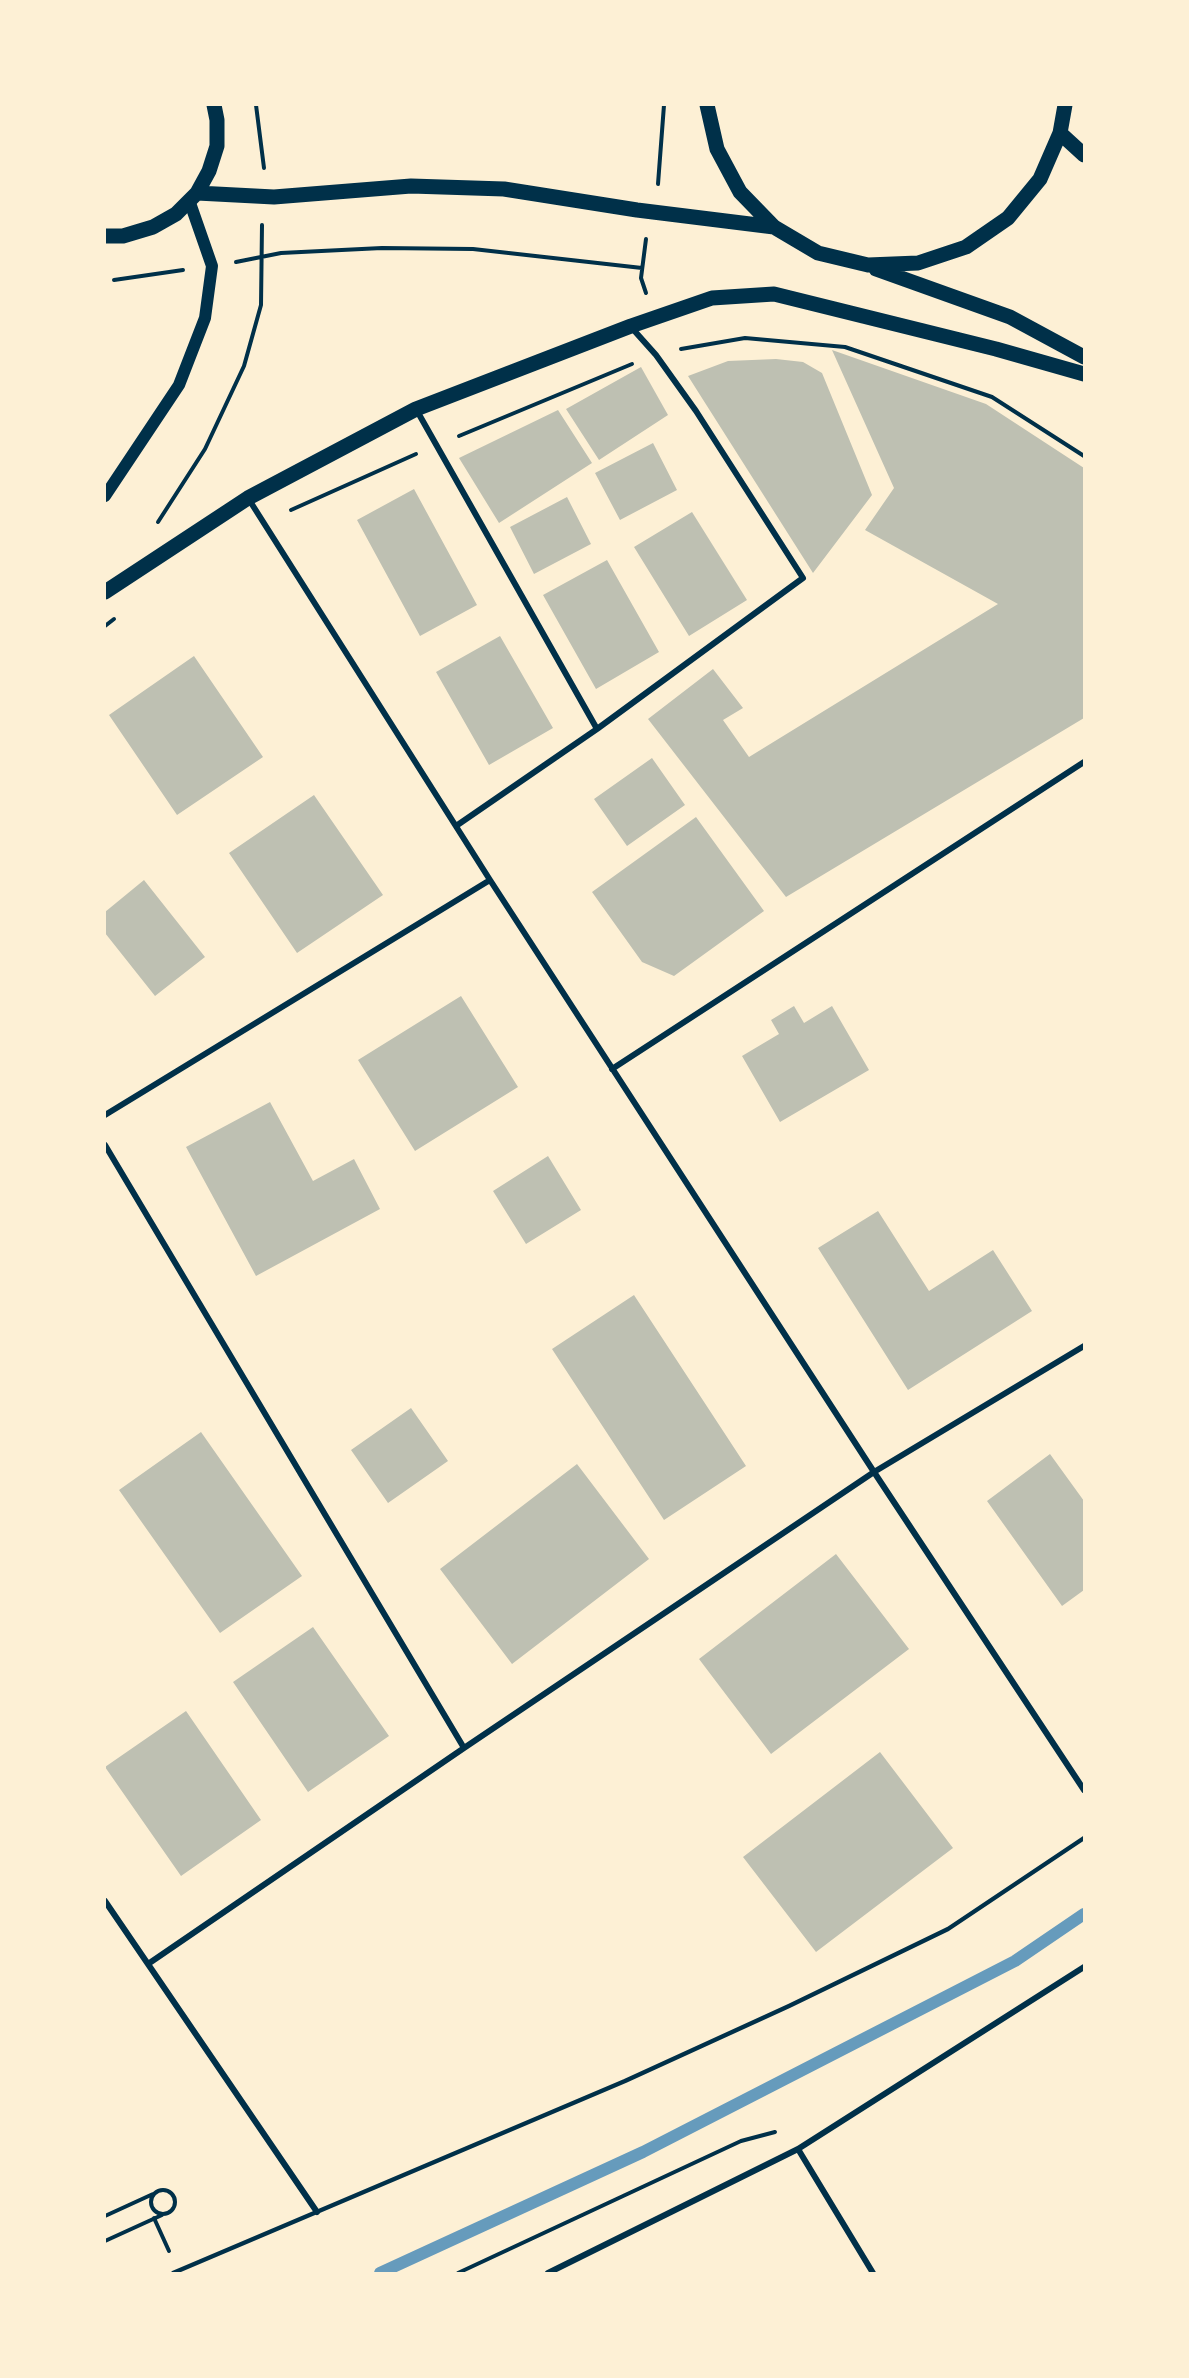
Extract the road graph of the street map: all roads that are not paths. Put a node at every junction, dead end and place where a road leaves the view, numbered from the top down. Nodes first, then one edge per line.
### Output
1 (214, 105) edge
2 (707, 105) edge
3 (1065, 105) edge
4 (1060, 133) junction
5 (1084, 155) edge
6 (193, 197) junction
7 (774, 227) junction
8 (105, 236) edge
9 (868, 266) junction
10 (631, 326) junction
11 (1084, 357) edge
12 (1084, 374) edge
13 (416, 409) junction
14 (105, 496) edge
15 (248, 498) junction
16 (105, 592) edge
17 (597, 729) junction
18 (1084, 762) edge
19 (456, 826) junction
20 (490, 880) junction
21 (612, 1069) junction
22 (105, 1115) edge
23 (105, 1145) edge
24 (1084, 1346) edge
25 (874, 1472) junction
26 (464, 1748) junction
27 (1084, 1790) edge
28 (1084, 1838) edge
29 (105, 1901) edge
30 (148, 1964) junction
31 (1084, 1968) edge
32 (798, 2149) junction
33 (317, 2211) junction
34 (175, 2272) edge
35 (548, 2273) edge
36 (873, 2273) edge

1 - 6 main road
2 - 7 main road
3 - 4 main road
4 - 5 main road
4 - 9 main road
6 - 7 main road
6 - 8 main road
6 - 14 main road
7 - 9 main road
9 - 11 main road
10 - 12 main road
10 - 13 main road
10 - 17 street
13 - 15 main road
13 - 17 street
15 - 16 main road
15 - 19 street
17 - 19 street
18 - 21 street
19 - 20 street
20 - 21 street
20 - 22 street
21 - 25 street
23 - 26 street
24 - 25 street
25 - 26 street
25 - 27 street
26 - 30 street
28 - 33 lane
29 - 30 street
30 - 33 street
31 - 32 street
32 - 35 street
32 - 36 street
33 - 34 lane

